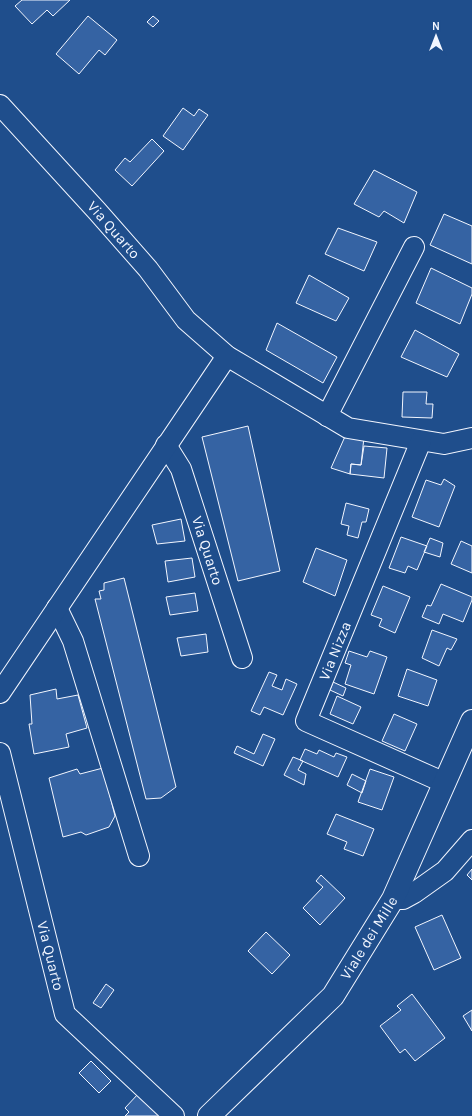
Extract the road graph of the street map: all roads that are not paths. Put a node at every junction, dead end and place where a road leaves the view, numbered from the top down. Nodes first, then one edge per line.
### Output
1 (0, 105) edge
2 (414, 247) dead end
3 (227, 356) junction
4 (327, 416) junction
5 (472, 438) edge
6 (421, 441) junction
7 (166, 445) junction
8 (57, 608) junction
9 (242, 658) dead end
10 (0, 693) edge
11 (472, 721) edge
12 (0, 753) edge
13 (445, 783) junction
14 (472, 840) edge
15 (139, 856) dead end
16 (393, 899) junction
17 (174, 1116) edge
18 (209, 1116) edge

1 - 3 street, Via Quarto
2 - 4 street
3 - 4 street, Via Quarto
3 - 7 street
4 - 6 street, Via Quarto
5 - 6 street, Via Quarto
6 - 13 street, Via Nizza
7 - 8 street
7 - 9 street, Via Quarto
8 - 10 street
8 - 15 street
11 - 13 main road, Viale dei Mille
12 - 17 street, Via Quarto
13 - 16 main road, Viale dei Mille
14 - 16 street
16 - 18 main road, Viale dei Mille

